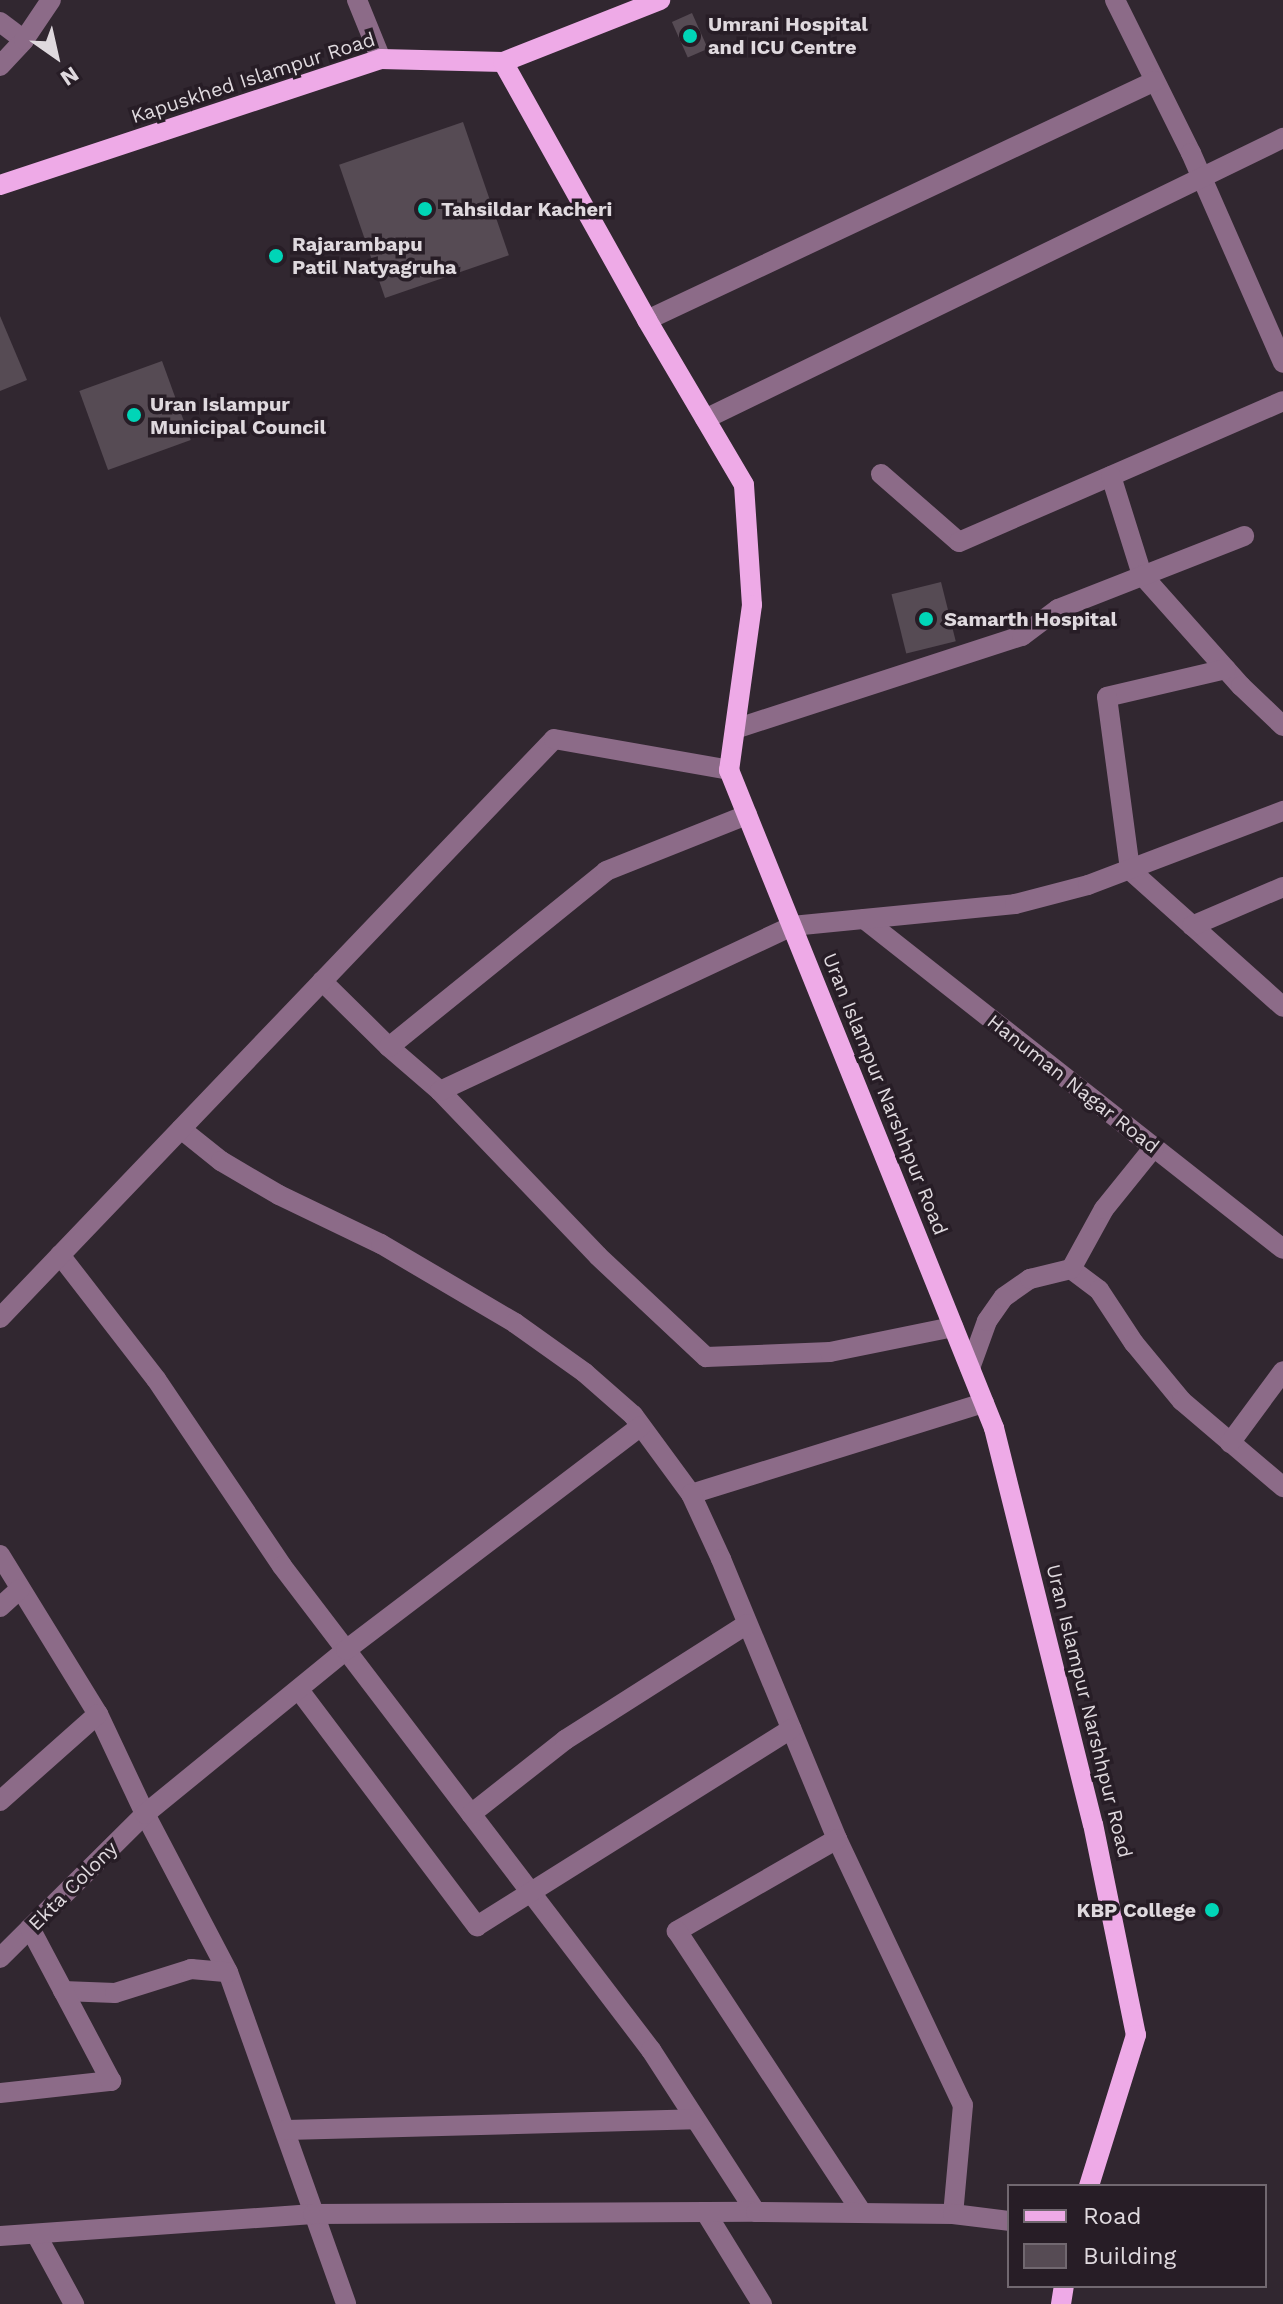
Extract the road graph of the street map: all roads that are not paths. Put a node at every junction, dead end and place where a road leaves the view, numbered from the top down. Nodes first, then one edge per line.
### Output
1 (51, 0) edge
2 (357, 0) edge
3 (660, 0) edge
4 (1115, 0) edge
5 (0, 22) edge
6 (24, 40) junction
7 (381, 59) junction
8 (503, 62) junction
9 (0, 66) edge
10 (1155, 81) junction
11 (1283, 138) edge
12 (1201, 175) junction
13 (0, 185) edge
14 (647, 320) junction
15 (1283, 363) edge
16 (1283, 401) edge
17 (705, 419) junction
18 (881, 474) dead end
19 (1111, 476) junction
20 (1244, 536) dead end
21 (1142, 575) junction
22 (1226, 669) junction
23 (1283, 726) edge
24 (735, 729) junction
25 (729, 770) junction
26 (1283, 811) edge
27 (747, 815) junction
28 (1130, 870) junction
29 (1283, 887) edge
30 (864, 919) junction
31 (792, 926) junction
32 (1192, 926) junction
33 (322, 981) junction
34 (1283, 1007) edge
35 (389, 1047) junction
36 (440, 1091) junction
37 (181, 1129) junction
38 (1154, 1147) junction
39 (1283, 1249) edge
40 (60, 1255) junction
41 (1071, 1269) junction
42 (0, 1318) edge
43 (953, 1327) junction
44 (970, 1368) junction
45 (1283, 1371) edge
46 (984, 1403) junction
47 (641, 1426) junction
48 (1230, 1443) junction
49 (1283, 1487) edge
50 (691, 1494) junction
51 (0, 1555) edge
52 (20, 1589) junction
53 (0, 1607) edge
54 (747, 1624) junction
55 (346, 1650) junction
56 (299, 1690) junction
57 (98, 1714) junction
58 (791, 1729) junction
59 (0, 1801) edge
60 (145, 1814) junction
61 (471, 1814) junction
62 (837, 1839) junction
63 (531, 1892) junction
64 (30, 1928) junction
65 (0, 1958) edge
66 (228, 1972) junction
67 (63, 1991) junction
68 (0, 2093) edge
69 (695, 2119) junction
70 (286, 2130) junction
71 (1090, 2184) edge
72 (756, 2212) junction
73 (706, 2213) junction
74 (862, 2213) junction
75 (313, 2214) junction
76 (953, 2214) junction
77 (1007, 2221) edge
78 (36, 2234) junction
79 (0, 2236) edge
80 (74, 2304) edge
81 (346, 2304) edge
82 (762, 2304) edge

1 - 6 street
2 - 7 street
3 - 8 main road, Kapuskhed Islampur Road
4 - 10 street
5 - 6 street
6 - 9 street
7 - 8 main road, Kapuskhed Islampur Road
7 - 13 main road, Kapuskhed Islampur Road
8 - 14 main road
10 - 12 street
10 - 14 street
11 - 12 street
12 - 15 street
12 - 17 street
14 - 17 main road
16 - 19 street
17 - 24 main road
18 - 19 street
19 - 21 street
20 - 21 street
21 - 22 street
21 - 24 street
22 - 23 street
22 - 28 street
24 - 25 main road
25 - 27 main road, Uran Islampur Narshhpur Road
25 - 33 street
26 - 28 street
27 - 31 main road, Uran Islampur Narshhpur Road
27 - 35 street
28 - 30 street
28 - 32 street
29 - 32 street
30 - 31 street
30 - 38 street, Hanuman Nagar Road
31 - 36 street
31 - 43 main road, Uran Islampur Narshhpur Road
32 - 34 street
33 - 35 street
33 - 37 street
35 - 36 street
36 - 43 street
37 - 40 street
37 - 47 street
38 - 39 street, Hanuman Nagar Road
38 - 41 street
40 - 42 street
40 - 55 street
41 - 44 street
41 - 48 street
43 - 44 main road, Uran Islampur Narshhpur Road
44 - 46 main road, Uran Islampur Narshhpur Road
45 - 48 street
46 - 50 street
46 - 71 main road, Uran Islampur Narshhpur Road
47 - 50 street
47 - 55 street, Ekta Colony
48 - 49 street
50 - 54 street
51 - 52 street
52 - 53 street
52 - 57 street
54 - 58 street
54 - 61 street
55 - 56 street, Ekta Colony
55 - 61 street
56 - 60 street, Ekta Colony
56 - 63 street
57 - 59 street
57 - 60 street
58 - 62 street
58 - 63 street
60 - 64 street, Ekta Colony
60 - 66 street
61 - 63 street
62 - 74 street
62 - 76 street
63 - 69 street
64 - 65 street, Ekta Colony
64 - 67 street
66 - 67 street
66 - 70 street
67 - 68 street
69 - 70 street
69 - 72 street
70 - 75 street
72 - 73 street
72 - 74 street
73 - 75 street
73 - 82 street
74 - 76 street
75 - 78 street
75 - 81 street
76 - 77 street
78 - 79 street
78 - 80 street

